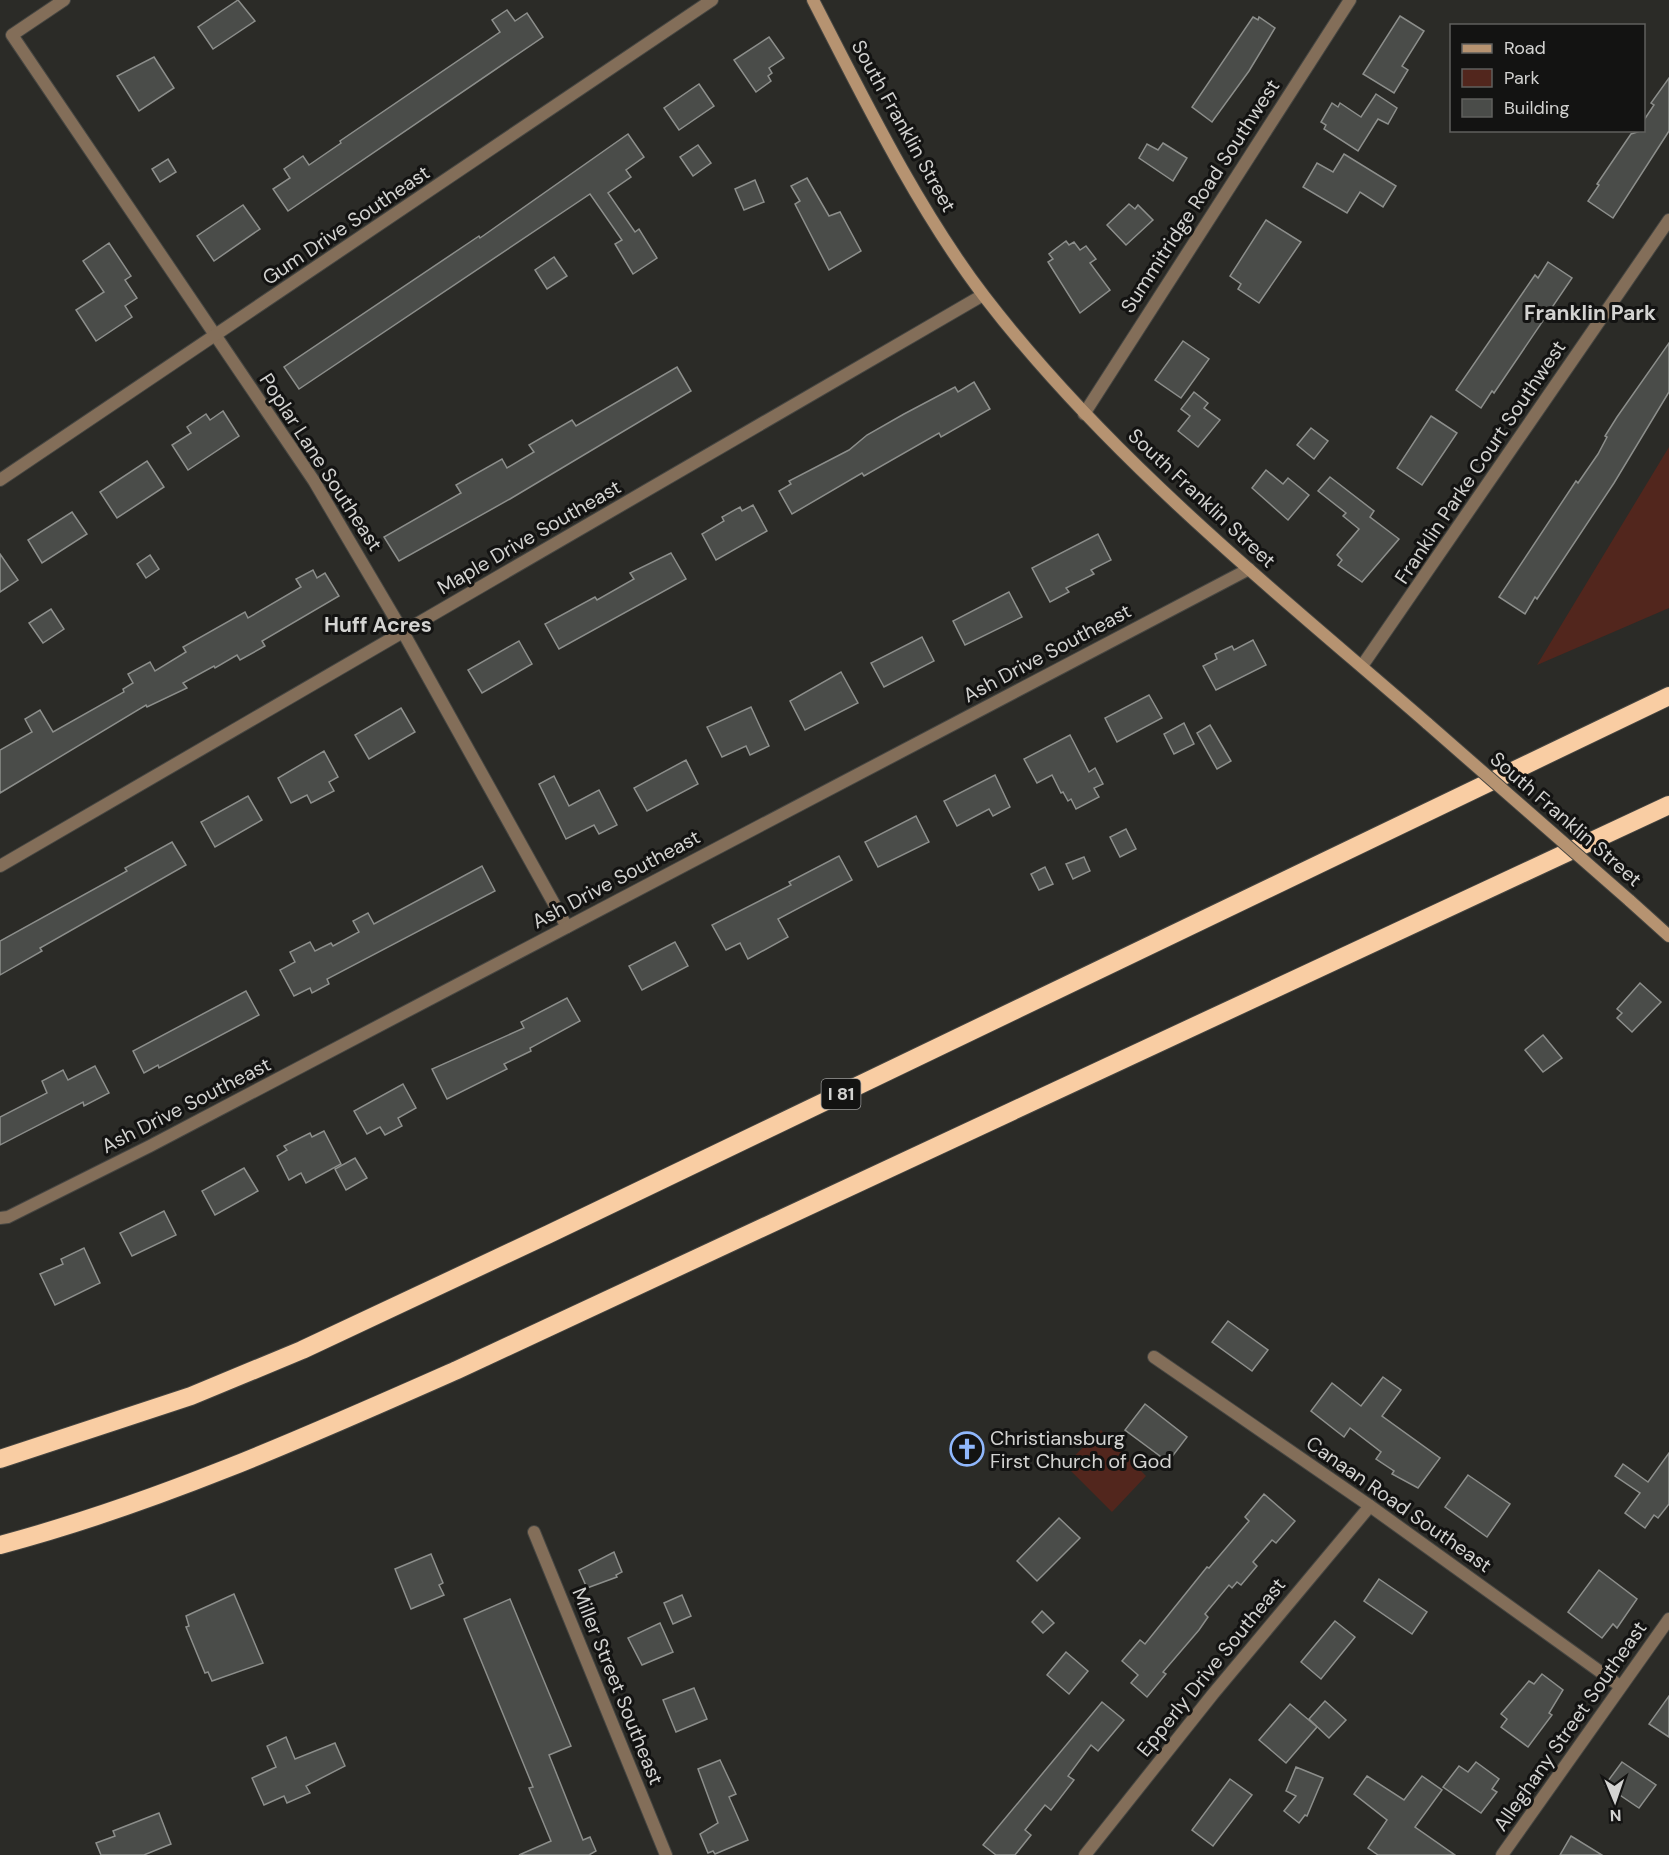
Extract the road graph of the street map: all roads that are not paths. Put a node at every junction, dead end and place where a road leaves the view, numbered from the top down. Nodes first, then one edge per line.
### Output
1 (64, 0) edge
2 (712, 0) edge
3 (813, 0) edge
4 (1350, 0) edge
5 (1669, 220) edge
6 (983, 295) junction
7 (216, 336) junction
8 (1084, 414) junction
9 (0, 480) edge
10 (1249, 569) junction
11 (403, 632) junction
12 (1362, 666) junction
13 (1669, 696) edge
14 (1669, 805) edge
15 (0, 866) edge
16 (567, 927) junction
17 (1669, 936) edge
18 (0, 1218) edge
19 (1154, 1357) dead end
20 (0, 1459) edge
21 (1370, 1506) junction
22 (534, 1532) dead end
23 (0, 1545) edge
24 (1669, 1619) edge
25 (1620, 1686) junction
26 (666, 1855) edge
27 (1085, 1855) edge
28 (1502, 1855) edge

1 - 7 street, Poplar Lane Southeast
2 - 7 street, Gum Drive Southeast
3 - 6 main road, South Franklin Street
4 - 8 street, Summitridge Road Southwest
5 - 12 street, Franklin Parke Court Southwest
6 - 8 main road, South Franklin Street
6 - 11 street, Maple Drive Southeast
7 - 9 street, Gum Drive Southeast
7 - 11 street, Poplar Lane Southeast
8 - 10 main road, South Franklin Street
10 - 12 main road, South Franklin Street
10 - 16 street, Ash Drive Southeast
11 - 15 street, Maple Drive Southeast
11 - 16 street, Poplar Lane Southeast
12 - 17 main road, South Franklin Street, bridge
13 - 20 highway, I 81
14 - 23 highway
16 - 18 street, Ash Drive Southeast
19 - 21 street, Canaan Road Southeast
21 - 25 street, Canaan Road Southeast
21 - 27 street, Epperly Drive Southeast
22 - 26 street, Miller Street Southeast
24 - 25 street, Alleghany Street Southeast
25 - 28 street, Alleghany Street Southeast

